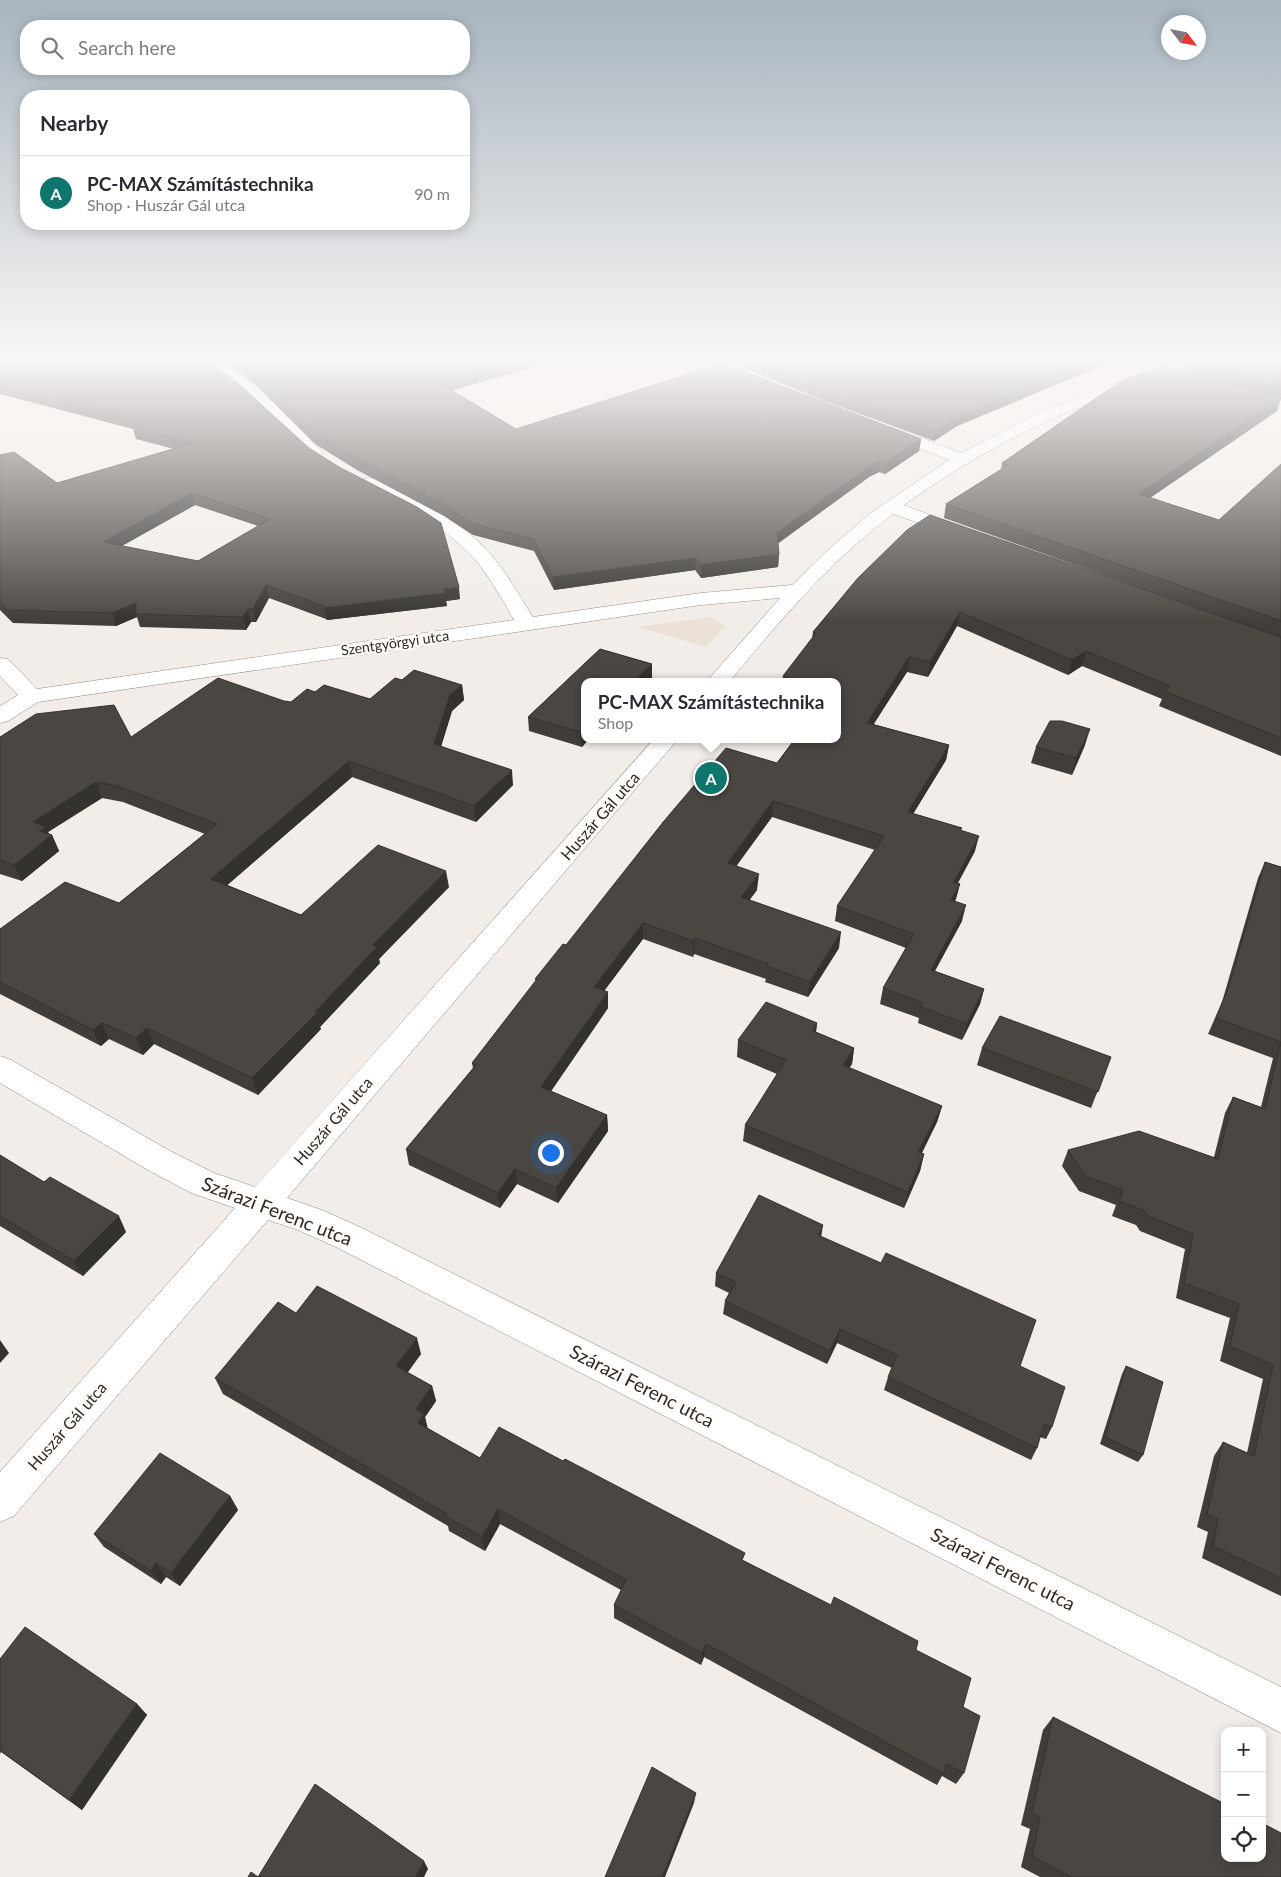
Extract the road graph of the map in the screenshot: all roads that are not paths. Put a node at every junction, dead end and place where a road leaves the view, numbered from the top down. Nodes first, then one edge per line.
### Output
1 (308, 448) edge
2 (931, 448) edge
3 (987, 448) edge
4 (325, 459) edge
5 (964, 460) junction
6 (358, 478) edge
7 (891, 507) junction
8 (974, 538) edge
9 (796, 590) junction
10 (527, 624) junction
11 (0, 664) edge
12 (720, 678) edge
13 (32, 696) junction
14 (0, 716) edge
15 (664, 743) edge
16 (0, 1068) edge
17 (261, 1204) junction
18 (0, 1502) edge
19 (1281, 1711) edge

1 - 4 street
2 - 5 street
3 - 5 street
5 - 7 street
6 - 10 street
7 - 8 street
7 - 9 street
9 - 10 street, Szentgyörgyi utca
9 - 12 street
10 - 13 street, Szentgyörgyi utca
11 - 13 street
13 - 14 street, Szentgyörgyi utca
15 - 17 street, Huszár Gál utca
16 - 17 street, Szárazi Ferenc utca
17 - 18 street, Huszár Gál utca
17 - 19 street, Szárazi Ferenc utca

